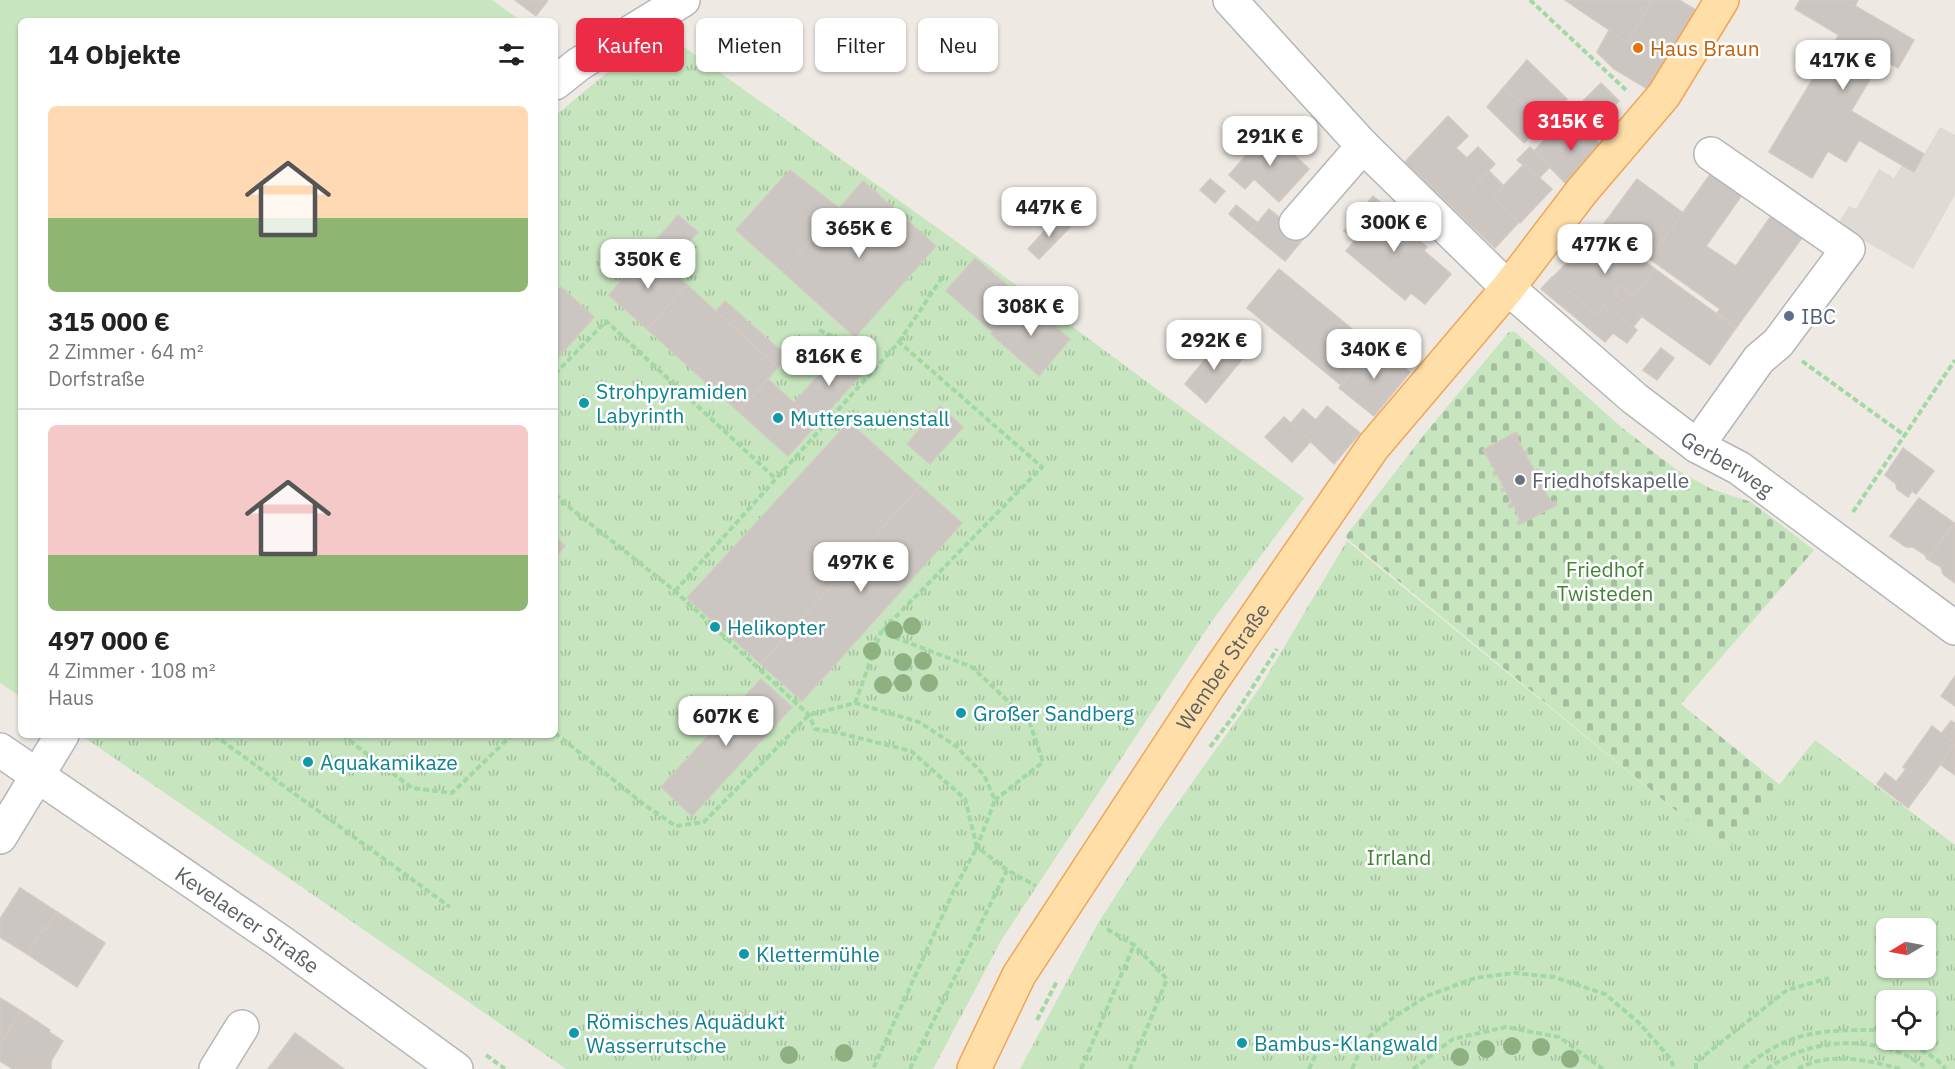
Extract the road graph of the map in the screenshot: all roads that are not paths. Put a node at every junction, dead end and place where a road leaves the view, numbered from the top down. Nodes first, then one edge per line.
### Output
1 (683, 0) edge
2 (1230, 0) edge
3 (1722, 0) edge
4 (558, 81) edge
5 (1363, 146) junction
6 (1711, 154) dead end
7 (1296, 223) dead end
8 (1508, 288) junction
9 (1697, 446) junction
10 (1955, 628) edge
11 (60, 738) edge
12 (0, 750) edge
13 (35, 776) junction
14 (0, 837) edge
15 (242, 1026) dead end
16 (216, 1069) edge
17 (456, 1069) edge
18 (974, 1069) edge

1 - 4 street
2 - 5 street
3 - 8 main road, Wember Straße
5 - 7 street
5 - 8 street
6 - 9 street
8 - 9 street, Gerberweg
8 - 18 main road, Wember Straße
9 - 10 street, Gerberweg
11 - 13 street
12 - 13 street, Kevelaerer Straße
13 - 14 street
13 - 17 street, Kevelaerer Straße
15 - 16 street

